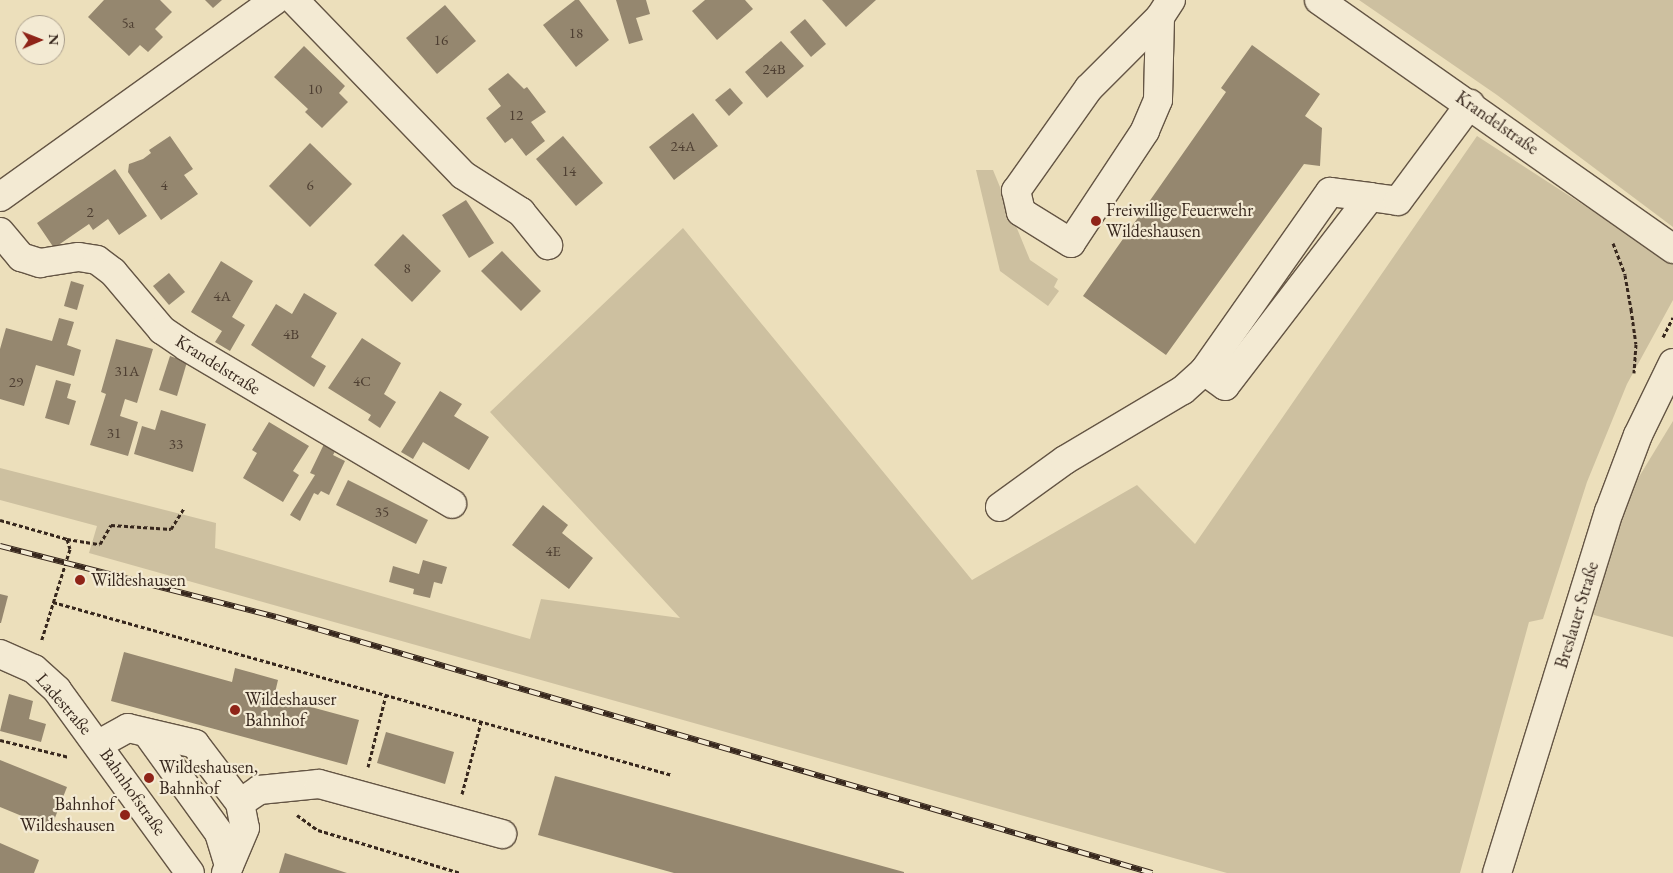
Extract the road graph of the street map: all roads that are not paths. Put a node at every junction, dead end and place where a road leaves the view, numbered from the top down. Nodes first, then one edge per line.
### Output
1 (275, 0) edge
2 (294, 0) edge
3 (1321, 0) edge
4 (1166, 9) edge
5 (1470, 104) junction
6 (0, 197) edge
7 (0, 232) edge
8 (548, 245) dead end
9 (1673, 249) edge
10 (1673, 363) edge
11 (452, 504) dead end
12 (1000, 507) dead end
13 (0, 654) edge
14 (147, 732) junction
15 (99, 744) junction
16 (250, 796) junction
17 (502, 834) dead end
18 (228, 870) edge
19 (190, 873) edge
20 (1498, 873) edge

1 - 6 street
2 - 8 street
3 - 5 street, Krandelstraße
4 - 4 street
5 - 9 street, Krandelstraße
5 - 12 street
7 - 11 street, Krandelstraße
10 - 20 street, Breslauer Straße
13 - 15 street, Ladestraße
14 - 15 street, Bahnhofstraße
14 - 16 street, Bahnhofstraße
14 - 18 street
15 - 19 street, Bahnhofstraße
16 - 17 street
16 - 18 street, Bahnhofstraße

